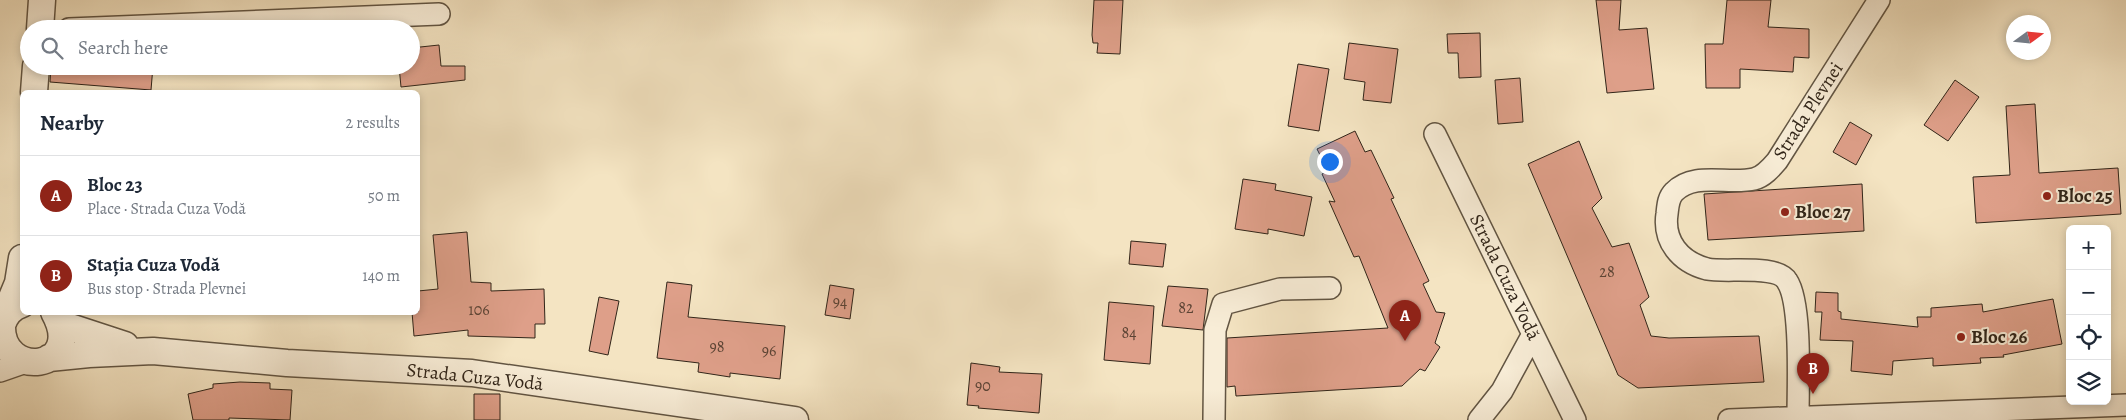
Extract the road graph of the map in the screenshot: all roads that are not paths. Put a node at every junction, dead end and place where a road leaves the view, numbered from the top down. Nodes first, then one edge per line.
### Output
1 (42, 0) edge
2 (1879, 0) edge
3 (439, 14) dead end
4 (41, 20) edge
5 (291, 20) edge
6 (35, 75) edge
7 (34, 90) edge
8 (1436, 134) dead end
9 (20, 270) edge
10 (1330, 288) dead end
11 (58, 318) edge
12 (7, 322) edge
13 (1533, 334) junction
14 (153, 352) junction
15 (49, 358) junction
16 (11, 367) edge
17 (2126, 404) edge
18 (2038, 414) edge
19 (1798, 416) junction
20 (1946, 416) edge
21 (795, 420) edge
22 (1214, 420) edge
23 (1478, 420) edge
24 (1574, 420) edge
25 (1729, 420) edge

1 - 4 street
2 - 19 street, Strada Plevnei
3 - 5 street
6 - 7 street
8 - 13 street, Strada Cuza Vodă
9 - 12 street
10 - 22 street
11 - 14 street, Strada Cuza Vodă
11 - 15 street
12 - 16 street
13 - 23 street
13 - 24 street, Strada Cuza Vodă
14 - 15 street, Strada Cuza Vodă
14 - 21 street, Strada Cuza Vodă
15 - 16 street, Strada Cuza Vodă
17 - 18 street
18 - 20 street
19 - 20 street
19 - 25 street

